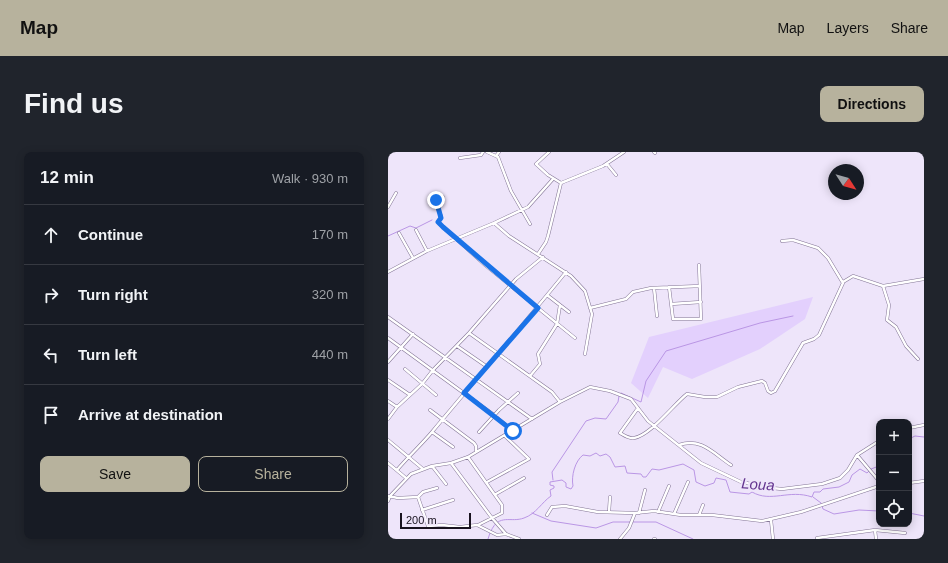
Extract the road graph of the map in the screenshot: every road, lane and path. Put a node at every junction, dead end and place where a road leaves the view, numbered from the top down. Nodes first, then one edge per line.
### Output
1 (483, 152) edge
2 (487, 152) edge
3 (499, 152) edge
4 (549, 152) edge
5 (622, 153) edge
6 (496, 156) junction
7 (460, 158) dead end
8 (607, 164) junction
9 (616, 175) dead end
10 (553, 179) junction
11 (561, 183) junction
12 (396, 193) dead end
13 (443, 197) dead end
14 (388, 207) edge
15 (522, 210) junction
16 (494, 223) junction
17 (530, 224) dead end
18 (416, 230) dead end
19 (399, 233) dead end
20 (455, 239) junction
21 (782, 241) dead end
22 (427, 251) junction
23 (538, 254) junction
24 (543, 257) junction
25 (413, 258) junction
26 (699, 265) dead end
27 (388, 272) edge
28 (566, 272) junction
29 (924, 279) edge
30 (843, 283) junction
31 (510, 285) junction
32 (700, 286) junction
33 (883, 286) junction
34 (669, 287) junction
35 (654, 288) junction
36 (548, 295) junction
37 (701, 302) junction
38 (671, 304) junction
39 (560, 305) junction
40 (538, 308) junction
41 (590, 308) junction
42 (569, 312) dead end
43 (656, 316) dead end
44 (388, 317) edge
45 (556, 324) junction
46 (469, 333) junction
47 (413, 334) junction
48 (388, 338) edge
49 (575, 338) dead end
50 (457, 346) junction
51 (401, 347) junction
52 (498, 353) junction
53 (585, 354) dead end
54 (445, 358) junction
55 (918, 359) dead end
56 (388, 362) edge
57 (486, 366) junction
58 (405, 369) dead end
59 (433, 370) junction
60 (530, 376) junction
61 (475, 379) junction
62 (388, 380) edge
63 (422, 384) junction
64 (464, 393) junction
65 (518, 393) dead end
66 (436, 394) dead end
67 (410, 395) junction
68 (388, 401) edge
69 (508, 402) junction
70 (560, 402) junction
71 (397, 407) junction
72 (638, 408) junction
73 (430, 410) dead end
74 (494, 415) junction
75 (388, 419) edge
76 (442, 419) junction
77 (532, 419) junction
78 (924, 425) edge
79 (654, 426) junction
80 (912, 427) edge
81 (513, 431) junction
82 (432, 432) junction
83 (479, 432) dead end
84 (505, 436) junction
85 (388, 440) edge
86 (876, 443) edge
87 (679, 445) junction
88 (453, 447) dead end
89 (476, 452) junction
90 (856, 455) junction
91 (409, 457) junction
92 (468, 457) junction
93 (388, 463) edge
94 (451, 463) junction
95 (730, 465) dead end
96 (432, 466) junction
97 (422, 469) junction
98 (397, 470) junction
99 (406, 478) junction
100 (524, 478) dead end
101 (876, 478) edge
102 (924, 481) edge
103 (487, 482) junction
104 (688, 482) dead end
105 (912, 483) edge
106 (446, 484) dead end
107 (669, 486) dead end
108 (876, 487) edge
109 (437, 488) dead end
110 (644, 490) dead end
111 (496, 494) junction
112 (389, 496) edge
113 (418, 497) junction
114 (610, 497) dead end
115 (453, 500) dead end
116 (388, 501) edge
117 (703, 505) dead end
118 (422, 510) junction
119 (609, 512) junction
120 (658, 512) junction
121 (637, 513) junction
122 (674, 514) junction
123 (546, 515) dead end
124 (699, 515) junction
125 (492, 518) junction
126 (771, 520) junction
127 (477, 525) junction
128 (875, 530) junction
129 (905, 533) dead end
130 (506, 534) junction
131 (817, 538) dead end
132 (519, 539) edge
133 (620, 539) edge
134 (773, 539) edge
135 (876, 539) edge

1 - 7 street
2 - 6 street
3 - 6 street
4 - 10 street
5 - 8 street
6 - 15 street
8 - 9 street
8 - 11 street
10 - 11 street
10 - 15 street
11 - 23 street
12 - 14 street
13 - 20 street
15 - 16 street
15 - 17 street
16 - 20 street
16 - 23 street
18 - 22 street
19 - 25 street
20 - 22 street
20 - 31 street
21 - 30 street
22 - 25 street
23 - 24 street
24 - 28 street
24 - 31 street
25 - 27 street
26 - 32 street
28 - 36 street
28 - 41 street
29 - 33 street
30 - 33 street
30 - 79 street
31 - 40 street
31 - 46 street
32 - 34 street
32 - 37 street
33 - 55 street
34 - 35 street
34 - 38 street
35 - 41 street
35 - 43 street
36 - 39 street
36 - 40 street
37 - 38 street
37 - 38 street
39 - 42 street
39 - 45 street
40 - 45 street
40 - 52 street
41 - 53 street
44 - 47 street
45 - 49 street
45 - 60 street
46 - 50 street
46 - 52 street
47 - 51 street
47 - 54 street
48 - 51 street
50 - 54 street
50 - 57 street
51 - 56 street
51 - 59 street
52 - 57 street
52 - 60 street
54 - 59 street
54 - 61 street
57 - 61 street
58 - 63 street
59 - 63 street
59 - 64 street
60 - 70 street
61 - 64 street
61 - 69 street
62 - 67 street
63 - 66 street
63 - 67 street
64 - 74 street
64 - 76 street
65 - 69 street
67 - 71 street
68 - 71 street
69 - 74 street
69 - 77 street
70 - 72 street
70 - 77 street
71 - 75 street
72 - 79 street
72 - 79 street
73 - 76 street
74 - 81 street
74 - 83 street
76 - 82 street
76 - 89 street
77 - 81 street
78 - 80 street
79 - 87 street
81 - 84 street
82 - 88 street
82 - 91 street
84 - 89 street
84 - 103 street
85 - 91 street
86 - 90 street
87 - 90 street
87 - 95 street
89 - 92 street
90 - 101 street
91 - 97 street
91 - 98 street
92 - 94 street
92 - 103 street
93 - 98 street
94 - 96 street
94 - 125 street
96 - 97 street
96 - 106 street
97 - 99 street
98 - 99 street
99 - 112 street
100 - 111 street
102 - 105 street
103 - 111 street
104 - 122 street
107 - 120 street
108 - 126 street
109 - 113 street
110 - 121 street
111 - 125 street
112 - 113 street
112 - 116 street
113 - 118 street
114 - 119 street
115 - 118 street
117 - 124 street
118 - 127 street
119 - 121 street
119 - 123 street
120 - 121 street
120 - 122 street
121 - 133 street
122 - 124 street
124 - 126 street
125 - 127 street
125 - 130 street
126 - 134 street
127 - 130 street
128 - 129 street
128 - 131 street
128 - 135 street
130 - 132 street

